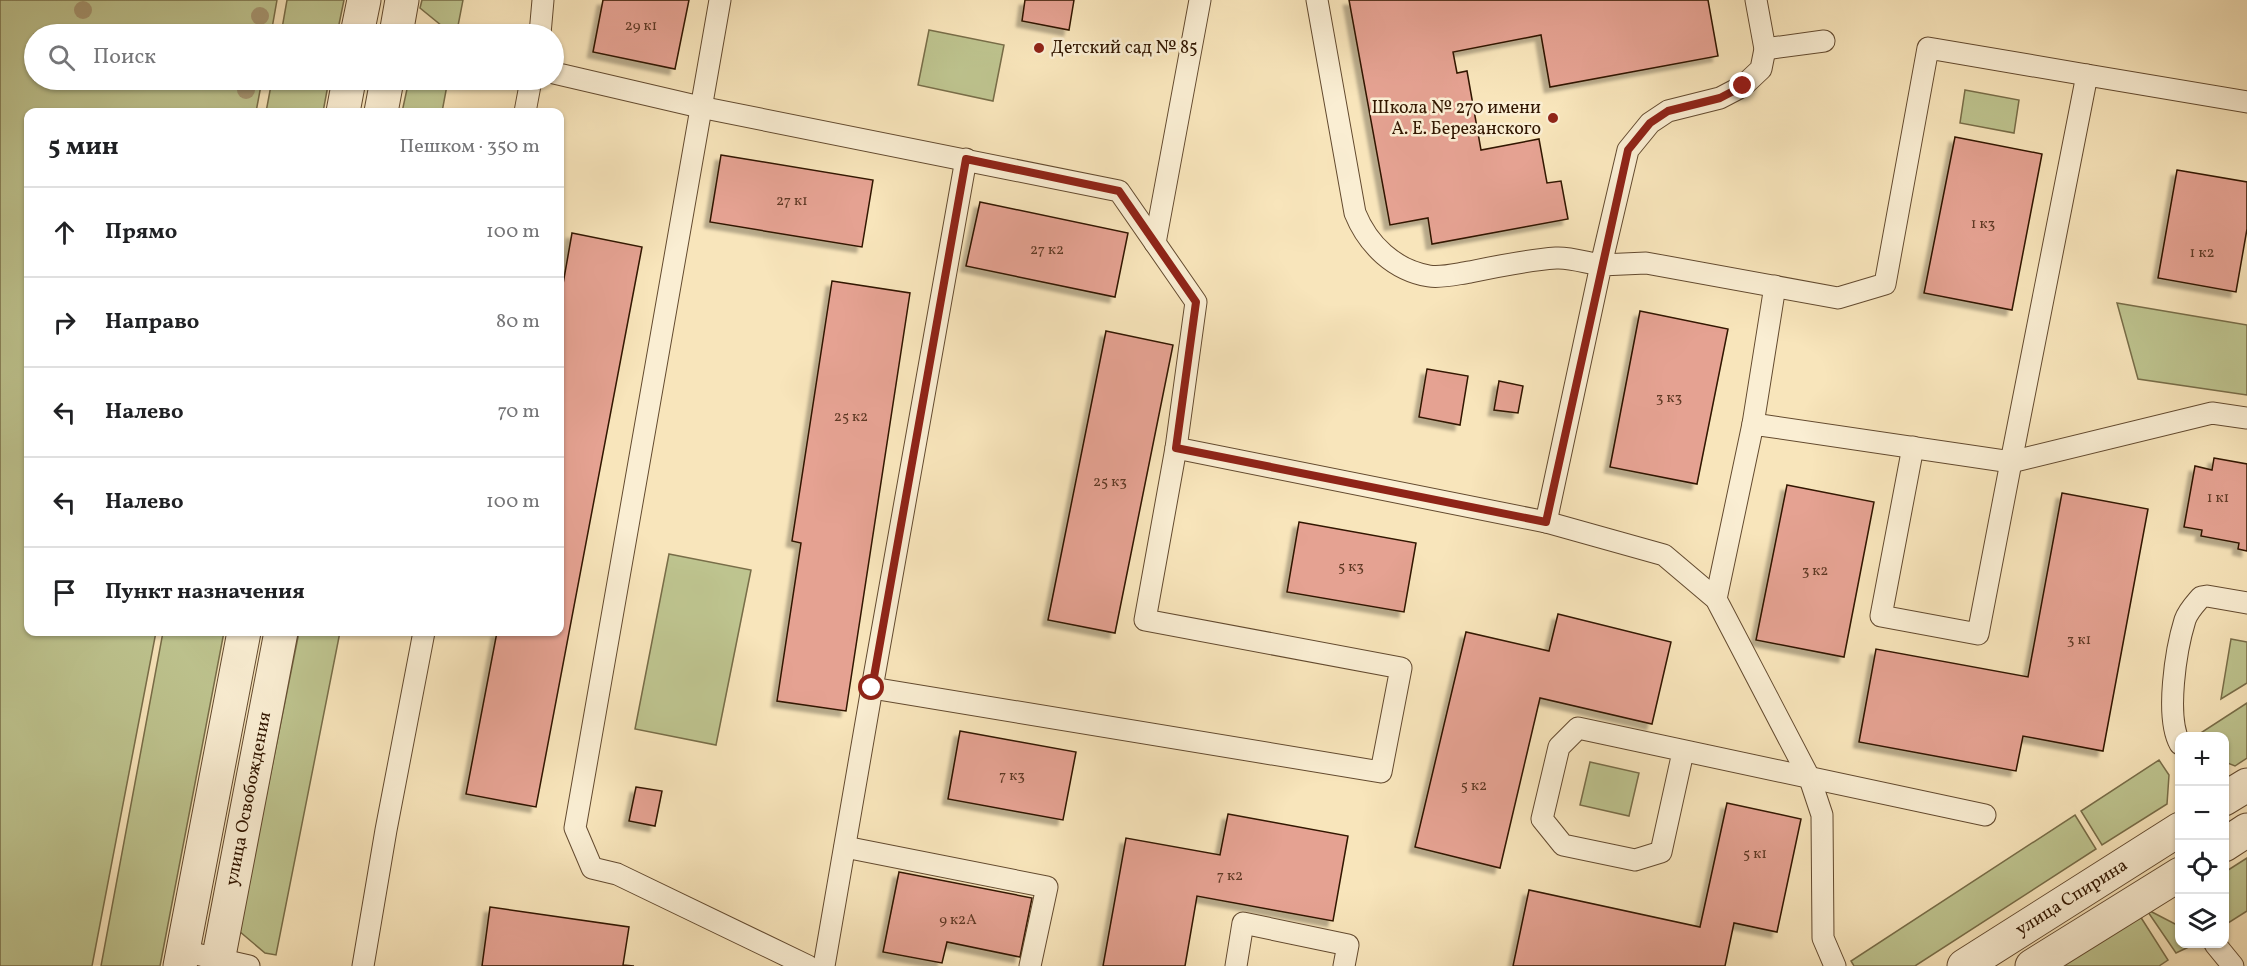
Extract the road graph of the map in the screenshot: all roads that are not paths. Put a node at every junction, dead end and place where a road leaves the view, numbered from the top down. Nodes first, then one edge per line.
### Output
1 (364, 0) edge
2 (402, 0) edge
3 (543, 0) edge
4 (720, 0) edge
5 (1200, 0) edge
6 (1317, 0) edge
7 (1756, 0) edge
8 (363, 24) edge
9 (398, 24) edge
10 (541, 24) edge
11 (1824, 41) dead end
12 (1765, 49) junction
13 (564, 75) edge
14 (2087, 75) junction
15 (347, 90) edge
16 (385, 90) edge
17 (529, 90) edge
18 (2247, 102) edge
19 (700, 107) junction
20 (344, 108) edge
21 (382, 108) edge
22 (526, 108) edge
23 (966, 159) junction
24 (1155, 243) junction
25 (1601, 265) junction
26 (1775, 286) junction
27 (2247, 418) edge
28 (1753, 424) junction
29 (1913, 447) junction
30 (1176, 448) junction
31 (2011, 462) junction
32 (1546, 522) junction
33 (1716, 599) junction
34 (2247, 603) edge
35 (243, 636) edge
36 (280, 636) edge
37 (423, 636) edge
38 (872, 688) junction
39 (2175, 732) edge
40 (1683, 752) junction
41 (1810, 779) junction
42 (2247, 785) edge
43 (2229, 796) edge
44 (1985, 815) dead end
45 (2175, 832) edge
46 (845, 847) junction
47 (2150, 848) junction
48 (2175, 879) edge
49 (2175, 883) edge
50 (2218, 948) edge
51 (181, 959) edge
52 (228, 964) edge
53 (363, 966) edge
54 (808, 966) edge
55 (824, 966) edge
56 (1030, 966) edge
57 (1236, 966) edge
58 (1344, 966) edge
59 (1835, 966) edge
60 (1964, 966) edge
61 (2032, 966) edge
62 (2234, 966) edge

1 - 8 street
2 - 9 street
3 - 10 lane
4 - 19 lane
5 - 24 lane
6 - 25 lane
7 - 12 lane
11 - 12 lane
12 - 25 lane
13 - 19 lane
14 - 18 lane
14 - 26 lane
14 - 31 lane
15 - 20 street
16 - 21 street
17 - 22 lane
19 - 23 lane
19 - 54 lane
23 - 24 lane
23 - 38 lane
24 - 30 lane
25 - 26 lane
25 - 32 lane
26 - 28 lane
27 - 31 lane
28 - 29 lane
28 - 33 lane
29 - 31 lane
29 - 31 lane
30 - 32 lane
30 - 38 lane
32 - 33 lane
33 - 41 lane
34 - 39 lane
35 - 51 street, улица Освобождения
36 - 52 street, улица Освобождения
37 - 53 lane
38 - 46 lane
40 - 40 lane
40 - 41 lane
41 - 44 lane
41 - 59 lane
42 - 43 street
45 - 47 street, улица Спирина
46 - 55 lane
46 - 56 lane
47 - 48 lane
47 - 60 street, улица Спирина
49 - 61 street, улица Спирина
50 - 62 lane
51 - 52 lane
57 - 58 lane

